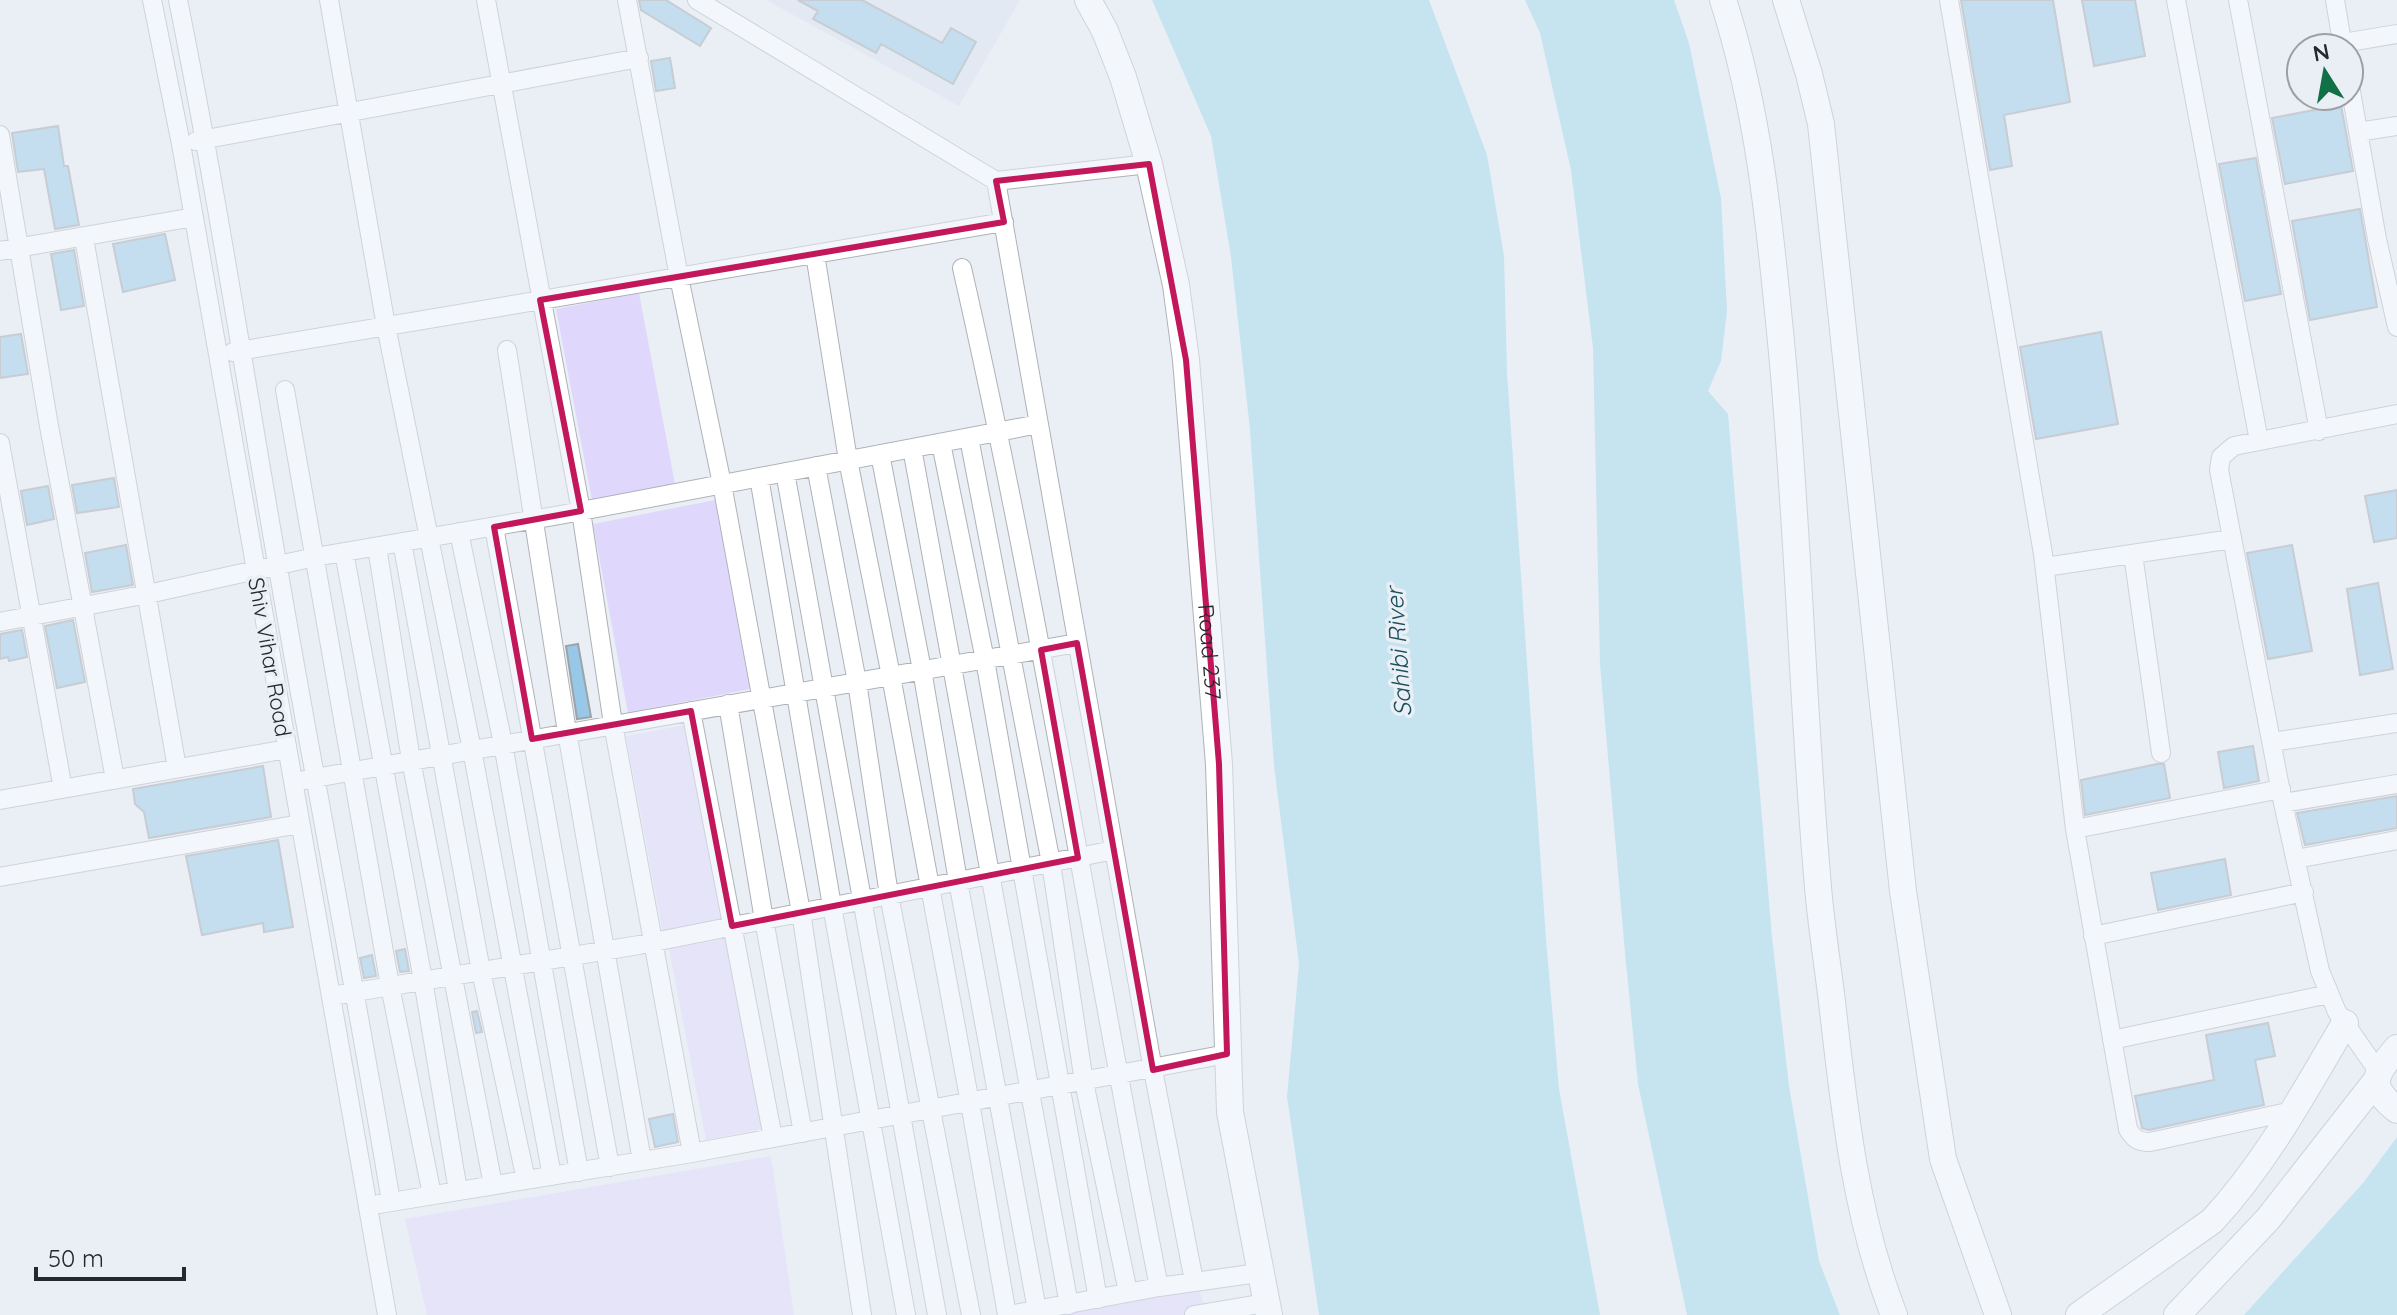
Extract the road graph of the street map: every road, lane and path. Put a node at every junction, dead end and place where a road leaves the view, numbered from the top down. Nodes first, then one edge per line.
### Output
1 (152, 0) edge
2 (178, 0) edge
3 (329, 0) edge
4 (486, 0) edge
5 (627, 0) edge
6 (697, 0) edge
7 (1088, 0) edge
8 (1723, 0) edge
9 (1786, 0) edge
10 (1949, 0) edge
11 (2176, 0) edge
12 (2238, 0) edge
13 (2335, 0) edge
14 (2341, 32) edge
15 (2397, 34) edge
16 (2365, 41) edge
17 (639, 58) junction
18 (501, 83) junction
19 (349, 112) junction
20 (2355, 112) edge
21 (2397, 126) edge
22 (2358, 132) junction
23 (0, 135) edge
24 (206, 139) junction
25 (181, 144) junction
26 (1149, 164) junction
27 (996, 181) junction
28 (194, 217) junction
29 (1004, 222) junction
30 (2397, 235) edge
31 (84, 238) junction
32 (2377, 239) junction
33 (9, 249) edge
34 (815, 254) junction
35 (962, 268) dead end
36 (679, 277) junction
37 (2393, 290) edge
38 (540, 300) junction
39 (386, 326) junction
40 (2397, 327) edge
41 (507, 350) dead end
42 (242, 351) junction
43 (218, 355) junction
44 (285, 390) dead end
45 (2397, 414) edge
46 (1039, 424) junction
47 (2319, 431) junction
48 (1000, 432) junction
49 (969, 438) junction
50 (2259, 441) junction
51 (0, 443) edge
52 (941, 443) junction
53 (912, 448) junction
54 (880, 454) junction
55 (848, 460) junction
56 (816, 466) junction
57 (785, 472) junction
58 (759, 477) junction
59 (722, 484) junction
60 (581, 511) junction
61 (536, 519) junction
62 (494, 527) junction
63 (459, 532) junction
64 (428, 538) junction
65 (2232, 539) junction
66 (402, 542) junction
67 (377, 547) junction
68 (344, 552) junction
69 (2133, 554) junction
70 (315, 557) junction
71 (278, 567) junction
72 (2045, 567) junction
73 (254, 572) junction
74 (148, 594) junction
75 (81, 606) junction
76 (32, 615) junction
77 (0, 622) edge
78 (1077, 643) junction
79 (1041, 650) junction
80 (1012, 655) junction
81 (985, 660) junction
82 (953, 665) junction
83 (922, 670) junction
84 (891, 676) junction
85 (857, 682) junction
86 (824, 688) junction
87 (795, 693) junction
88 (760, 699) junction
89 (728, 704) junction
90 (691, 711) junction
91 (2397, 723) edge
92 (613, 724) junction
93 (567, 732) junction
94 (532, 739) junction
95 (2272, 742) junction
96 (503, 744) junction
97 (287, 749) junction
98 (472, 750) junction
99 (2161, 753) dead end
100 (443, 755) junction
101 (411, 760) junction
102 (383, 766) junction
103 (177, 768) junction
104 (352, 771) junction
105 (315, 778) junction
106 (115, 779) junction
107 (293, 781) junction
108 (2397, 784) edge
109 (63, 789) junction
110 (2282, 796) junction
111 (1, 797) edge
112 (300, 824) junction
113 (2075, 829) junction
114 (2397, 840) edge
115 (1114, 850) junction
116 (1078, 858) junction
117 (2296, 859) junction
118 (1051, 863) junction
119 (1022, 869) junction
120 (990, 875) junction
121 (0, 877) edge
122 (958, 881) junction
123 (930, 887) junction
124 (2304, 892) junction
125 (889, 895) junction
126 (861, 900) junction
127 (832, 906) junction
128 (801, 912) junction
129 (764, 920) junction
130 (732, 926) junction
131 (2093, 936) junction
132 (652, 942) junction
133 (607, 950) junction
134 (570, 956) junction
135 (541, 961) junction
136 (511, 966) junction
137 (481, 971) junction
138 (452, 975) junction
139 (423, 980) junction
140 (390, 986) junction
141 (356, 991) junction
142 (2329, 994) junction
143 (331, 996) junction
144 (2345, 1023) junction
145 (2112, 1040) junction
146 (2397, 1048) edge
147 (1227, 1054) junction
148 (1153, 1070) junction
149 (1117, 1076) junction
150 (1084, 1082) junction
151 (1059, 1086) junction
152 (2385, 1091) edge
153 (1030, 1092) junction
154 (999, 1097) junction
155 (970, 1103) junction
156 (933, 1109) junction
157 (2292, 1111) junction
158 (901, 1115) junction
159 (872, 1120) junction
160 (835, 1127) junction
161 (803, 1133) junction
162 (773, 1138) junction
163 (692, 1153) junction
164 (642, 1161) junction
165 (610, 1167) junction
166 (579, 1172) junction
167 (552, 1176) junction
168 (526, 1180) junction
169 (493, 1185) junction
170 (458, 1191) junction
171 (432, 1195) junction
172 (391, 1202) junction
173 (367, 1206) junction
174 (1258, 1273) junction
175 (1194, 1281) junction
176 (1159, 1287) junction
177 (1128, 1292) junction
178 (1098, 1299) junction
179 (1069, 1305) junction
180 (1267, 1309) edge
181 (1037, 1310) junction
182 (387, 1315) edge
183 (862, 1315) edge
184 (906, 1315) edge
185 (937, 1315) edge
186 (971, 1315) edge
187 (1008, 1315) edge
188 (1194, 1315) edge
189 (1894, 1315) edge
190 (1998, 1315) edge
191 (2079, 1315) edge
192 (2177, 1315) edge

1 - 25 street, Shiv Vihar Road
2 - 24 street
3 - 19 street
4 - 18 street
5 - 17 street
6 - 27 street
7 - 26 street, Road 237
8 - 189 street
9 - 190 street
10 - 72 street
11 - 50 street
12 - 47 street
13 - 14 street
15 - 16 street
17 - 18 street
17 - 36 street
18 - 19 street
18 - 38 street
19 - 24 street
19 - 39 street
20 - 22 street
21 - 22 street
22 - 32 street
23 - 33 street
24 - 25 street
24 - 42 street
25 - 28 street, Shiv Vihar Road
26 - 27 street
26 - 147 street, Road 237
27 - 29 street
28 - 31 street
28 - 43 street, Shiv Vihar Road
29 - 34 street
29 - 46 street
30 - 32 street
31 - 33 street
31 - 74 street
32 - 37 street
33 - 75 street
34 - 36 street
34 - 55 street
35 - 48 street
36 - 38 street
36 - 59 street
37 - 40 street
38 - 39 street
38 - 60 street
39 - 42 street
39 - 64 street
41 - 61 street
42 - 43 street
42 - 71 street
43 - 73 street, Shiv Vihar Road
44 - 70 street
45 - 47 street
46 - 48 street
46 - 78 street
47 - 50 street
48 - 49 street
48 - 79 street
49 - 52 street
49 - 80 street
50 - 65 street
51 - 76 street
52 - 53 street
52 - 81 street
53 - 54 street
53 - 82 street
54 - 55 street
54 - 83 street
55 - 56 street
55 - 84 street
56 - 57 street
56 - 85 street
57 - 58 street
57 - 86 street
58 - 59 street
58 - 87 street
59 - 60 street
59 - 88 street
60 - 61 street
60 - 92 street
61 - 62 street
61 - 93 street
62 - 63 street
62 - 94 street
63 - 64 street
63 - 96 street
64 - 66 street
64 - 98 street
65 - 69 street
65 - 95 street
66 - 67 street
66 - 100 street
67 - 68 street
67 - 101 street
68 - 70 street
68 - 102 street
69 - 72 street
69 - 99 street
70 - 71 street
70 - 104 street
71 - 73 street
71 - 105 street
72 - 113 street
73 - 74 street
73 - 97 street, Shiv Vihar Road
74 - 75 street
74 - 103 street
75 - 76 street
75 - 106 street
76 - 77 street
76 - 109 street
78 - 79 street
78 - 115 street
79 - 80 street
79 - 116 street
80 - 81 street
80 - 118 street
81 - 82 street
81 - 119 street
82 - 83 street
82 - 120 street
83 - 84 street
83 - 122 street
84 - 85 street
84 - 123 street
85 - 86 street
85 - 125 street
86 - 87 street
86 - 126 street
87 - 88 street
87 - 127 street
88 - 89 street
88 - 128 street
89 - 90 street
89 - 129 street
90 - 92 street
90 - 130 street
91 - 95 street
92 - 93 street
92 - 132 street
93 - 94 street
93 - 133 street
94 - 96 street
94 - 134 street
95 - 110 street
96 - 98 street
96 - 135 street
97 - 103 street
97 - 107 street, Shiv Vihar Road
98 - 100 street
98 - 136 street
100 - 101 street
100 - 137 street
101 - 102 street
101 - 138 street
102 - 104 street
102 - 139 street
103 - 106 street
104 - 105 street
104 - 140 street
105 - 107 street
105 - 141 street
106 - 109 street
107 - 112 street, Shiv Vihar Road
108 - 110 street
109 - 111 street
110 - 113 street
110 - 117 street
112 - 121 street
112 - 143 street, Shiv Vihar Road
113 - 131 street
114 - 117 street
115 - 116 street
115 - 148 street
116 - 118 street
116 - 149 street
117 - 124 street
118 - 119 street
118 - 150 street
119 - 120 street
119 - 151 street
120 - 122 street
120 - 153 street
122 - 123 street
122 - 154 street
123 - 125 street
123 - 155 street
124 - 131 street
124 - 142 street
125 - 126 street
125 - 156 street
126 - 127 street
126 - 158 street
127 - 128 street
127 - 159 street
128 - 129 street
128 - 160 street
129 - 130 street
129 - 161 street
130 - 132 street
130 - 162 street
131 - 145 street
132 - 133 street
132 - 163 street
133 - 134 street
133 - 164 street
134 - 135 street
134 - 165 street
135 - 136 street
135 - 166 street
136 - 137 street
136 - 167 street
137 - 138 street
137 - 168 street
138 - 139 street
138 - 169 street
139 - 140 street
139 - 170 street
140 - 141 street
140 - 171 street
141 - 143 street
141 - 172 street
142 - 144 street
142 - 145 street
143 - 173 street, Shiv Vihar Road
144 - 152 street
144 - 157 street
145 - 157 street
146 - 152 street
147 - 148 street
147 - 174 street, Road 237
148 - 149 street
148 - 175 street
149 - 150 street
149 - 176 street
150 - 151 street
150 - 177 street
151 - 153 street
151 - 178 street
152 - 192 street
153 - 154 street
153 - 179 street
154 - 155 street
154 - 181 street
155 - 156 street
155 - 187 street
156 - 158 street
156 - 186 street
157 - 191 street
158 - 159 street
158 - 185 street
159 - 160 street
159 - 184 street
160 - 161 street
160 - 183 street
161 - 162 street
162 - 163 street
163 - 164 street
164 - 165 street
165 - 166 street
166 - 167 street
167 - 168 street
168 - 169 street
169 - 170 street
170 - 171 street
171 - 172 street
172 - 173 street
173 - 182 street, Shiv Vihar Road
174 - 175 street
174 - 180 street, Road 237
175 - 176 street
176 - 177 street
177 - 178 street
178 - 179 street
179 - 181 street
180 - 188 street
181 - 187 street

